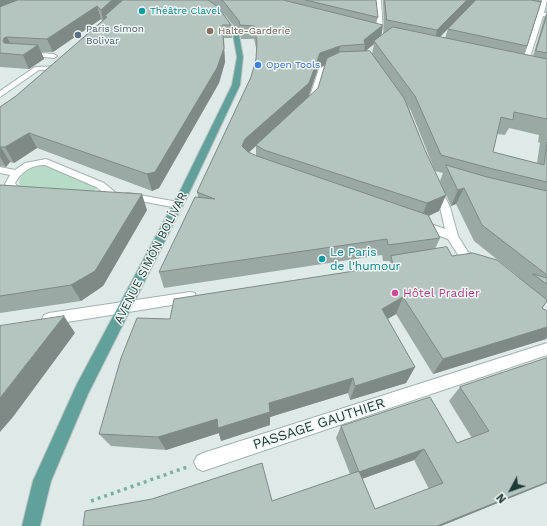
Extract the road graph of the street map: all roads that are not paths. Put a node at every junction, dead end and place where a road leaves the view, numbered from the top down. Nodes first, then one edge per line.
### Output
1 (200, 0) edge
2 (378, 0) edge
3 (545, 0) edge
4 (518, 10) edge
5 (540, 14) junction
6 (547, 15) edge
7 (373, 33) edge
8 (385, 36) junction
9 (378, 46) edge
10 (20, 54) edge
11 (54, 56) dead end
12 (344, 63) edge
13 (517, 65) edge
14 (524, 67) junction
15 (532, 69) edge
16 (52, 77) edge
17 (0, 95) edge
18 (301, 111) edge
19 (0, 170) edge
20 (15, 173) junction
21 (433, 181) edge
22 (34, 191) edge
23 (111, 193) junction
24 (98, 194) edge
25 (178, 205) junction
26 (408, 220) edge
27 (452, 236) junction
28 (489, 271) edge
29 (200, 296) edge
30 (126, 307) junction
31 (39, 321) edge
32 (547, 349) edge
33 (203, 462) road end
34 (32, 526) edge

1 - 25 main road, AVENUE SIMÓN BOLÍVAR
2 - 8 street
3 - 5 street
4 - 5 street
5 - 6 street
5 - 14 street
7 - 8 street
8 - 9 street
10 - 11 street
12 - 18 street
13 - 14 street
14 - 15 street
16 - 17 street
19 - 20 street
20 - 22 street
20 - 23 street
21 - 27 street
23 - 24 street
23 - 25 street
25 - 30 main road, AVENUE SIMÓN BOLÍVAR
26 - 27 street
27 - 28 street
29 - 30 street
30 - 31 street
30 - 34 main road, AVENUE SIMÓN BOLÍVAR
32 - 33 street, PASSAGE GAUTHIER

